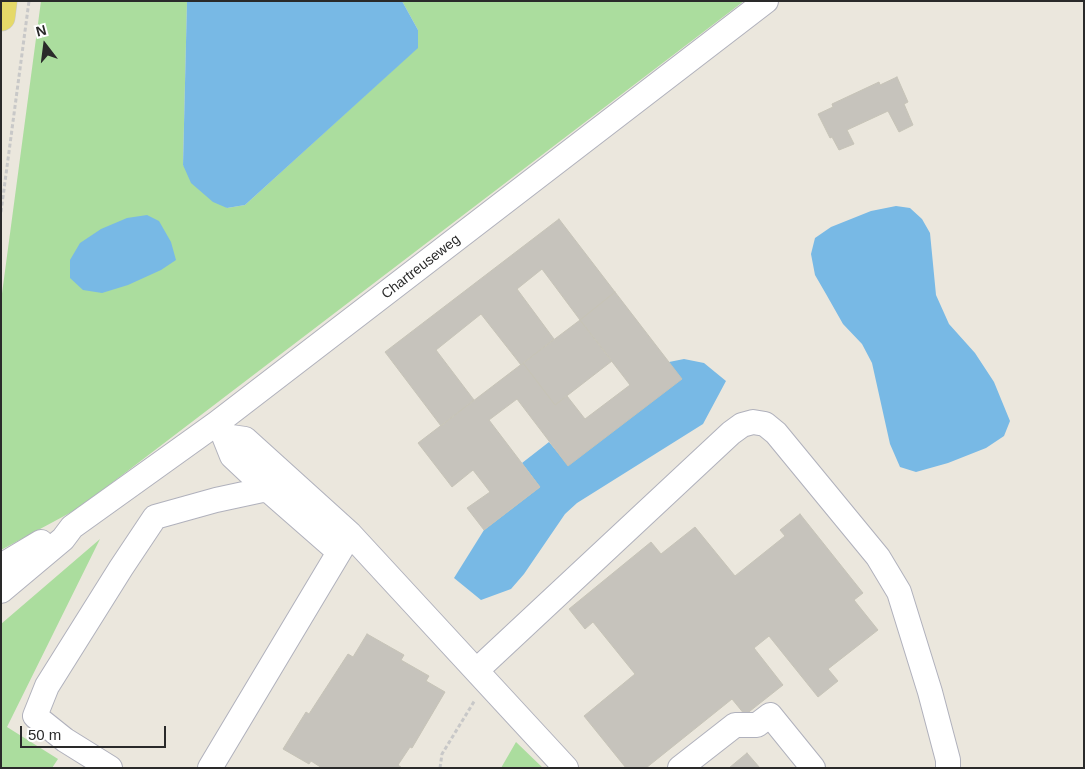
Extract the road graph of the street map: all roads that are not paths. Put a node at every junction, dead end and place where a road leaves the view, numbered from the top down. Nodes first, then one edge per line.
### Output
1 (3, 1) edge
2 (766, 1) edge
3 (1, 17) edge
4 (221, 429) junction
5 (274, 481) junction
6 (72, 527) junction
7 (345, 543) junction
8 (1, 566) edge
9 (1, 591) edge
10 (482, 675) junction
11 (110, 768) edge
12 (210, 768) edge
13 (566, 768) edge
14 (680, 768) edge
15 (813, 768) edge
16 (948, 768) edge

1 - 3 main road
2 - 4 street, Chartreuseweg
4 - 5 street
4 - 6 street, Chartreuseweg
5 - 7 street
5 - 11 street
6 - 8 street, Chartreuseweg
6 - 9 street, Chartreuseweg
7 - 10 street
7 - 12 street
10 - 13 street
10 - 16 street
14 - 15 street

